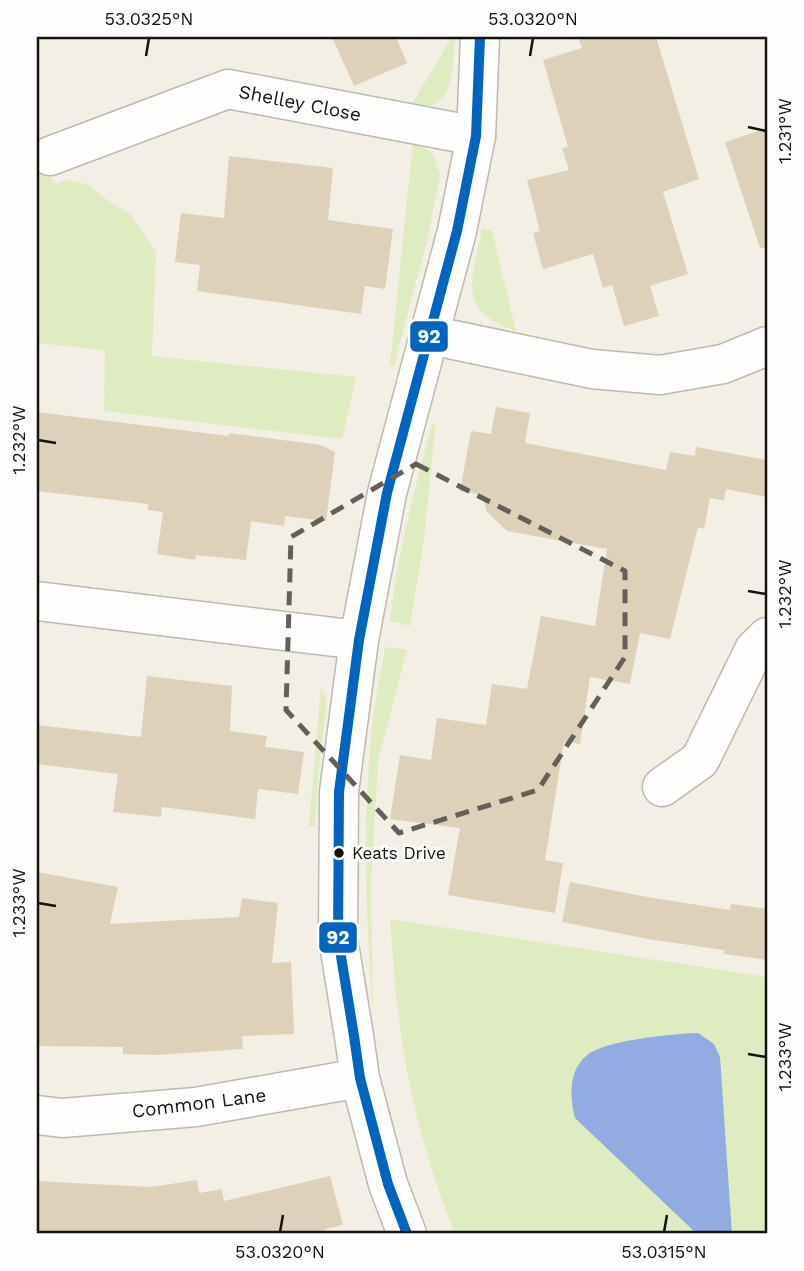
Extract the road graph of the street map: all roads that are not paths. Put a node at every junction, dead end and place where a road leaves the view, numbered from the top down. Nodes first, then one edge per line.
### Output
1 (480, 37) edge
2 (476, 136) junction
3 (51, 156) dead end
4 (430, 335) junction
5 (767, 346) edge
6 (37, 601) edge
7 (767, 637) edge
8 (359, 640) junction
9 (662, 788) dead end
10 (360, 1078) junction
11 (37, 1115) edge
12 (407, 1234) edge

1 - 2 street
2 - 3 street, Shelley Close
2 - 4 street
4 - 5 street
4 - 8 street
6 - 8 street
7 - 9 street
8 - 10 street
10 - 11 street, Common Lane
10 - 12 street

